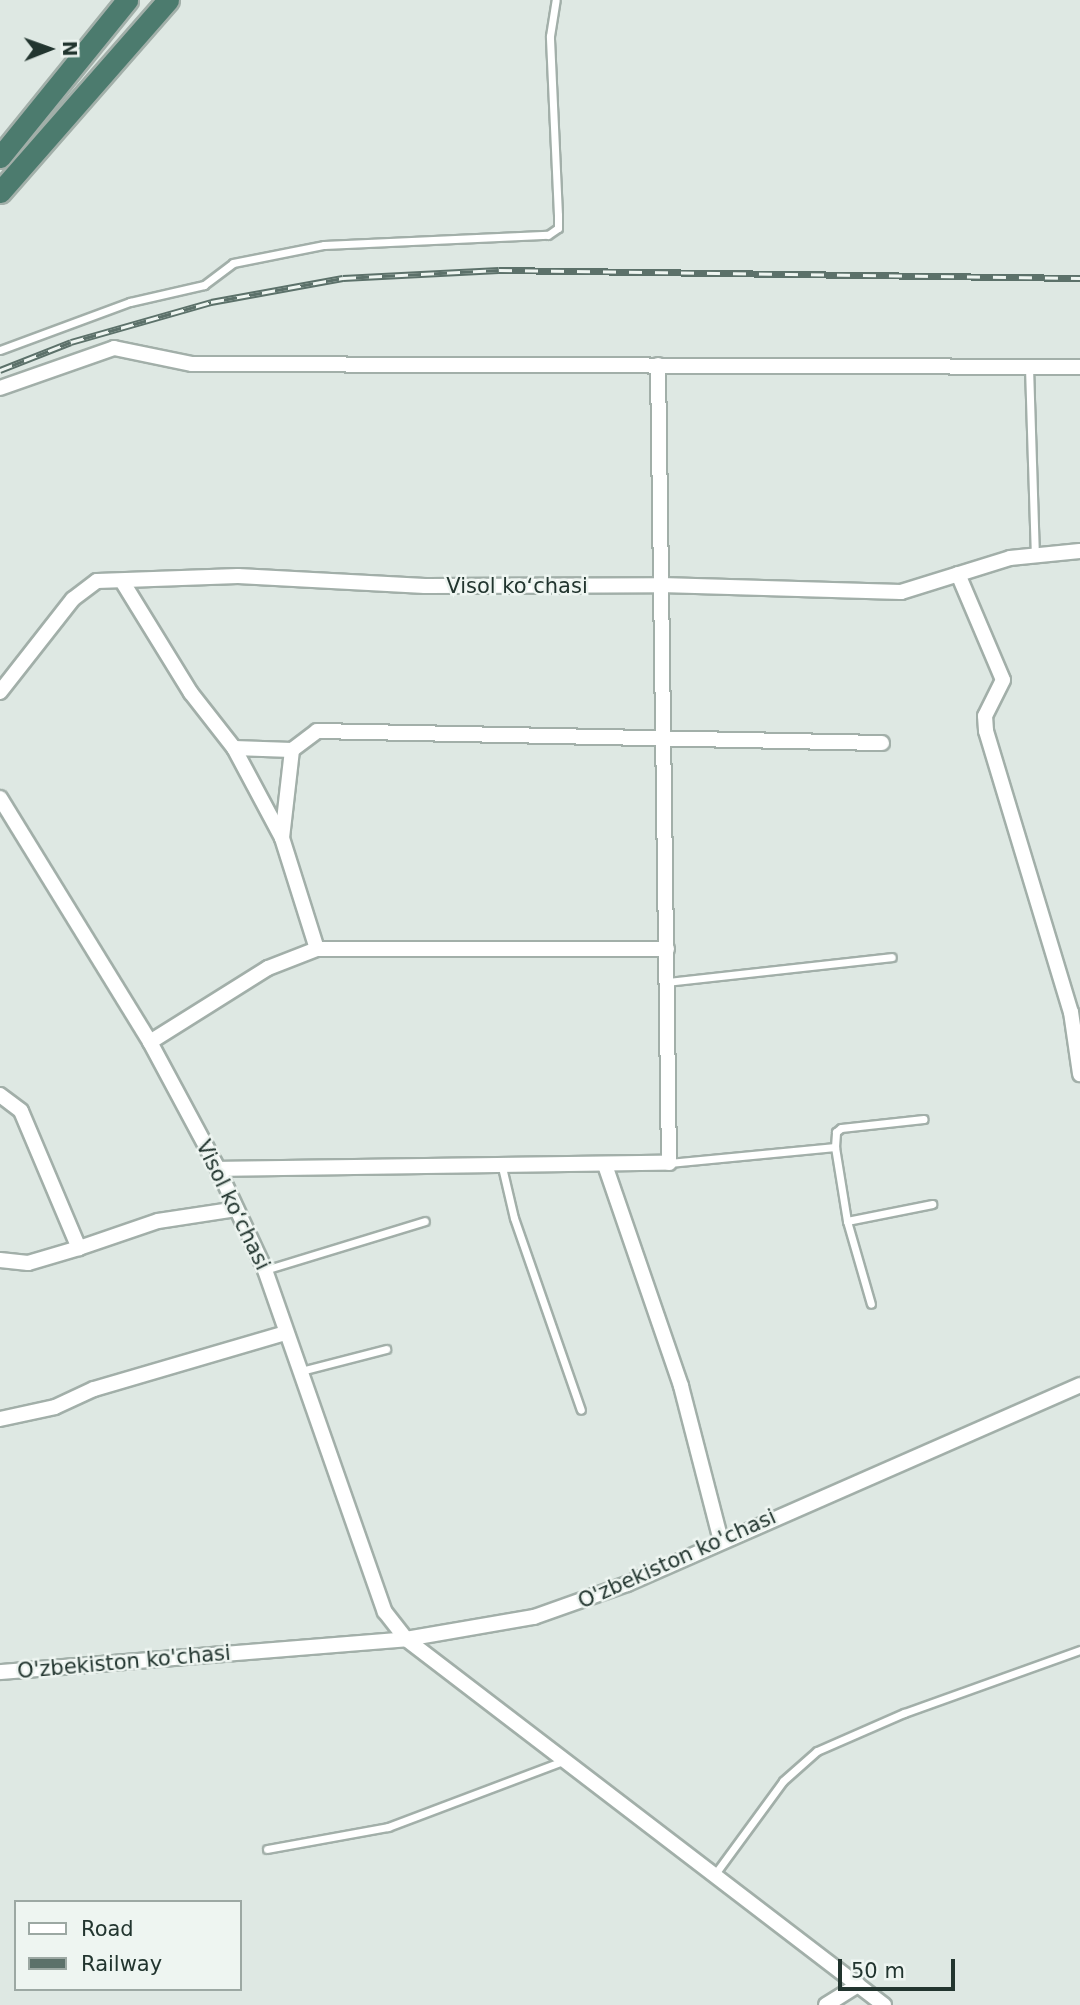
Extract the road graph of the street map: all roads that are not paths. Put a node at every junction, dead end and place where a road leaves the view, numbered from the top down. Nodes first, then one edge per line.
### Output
1 (127, 0) edge
2 (168, 0) edge
3 (556, 0) edge
4 (0, 156) edge
5 (0, 192) edge
6 (0, 350) edge
7 (658, 365) junction
8 (1029, 367) junction
9 (1080, 367) edge
10 (0, 388) edge
11 (1080, 551) edge
12 (1035, 556) junction
13 (958, 575) junction
14 (122, 581) junction
15 (661, 585) junction
16 (0, 692) edge
17 (662, 737) junction
18 (882, 743) dead end
19 (234, 748) junction
20 (292, 750) junction
21 (0, 798) edge
22 (282, 838) junction
23 (667, 949) junction
24 (317, 950) junction
25 (892, 957) dead end
26 (667, 982) junction
27 (149, 1042) junction
28 (1080, 1074) edge
29 (0, 1095) edge
30 (924, 1119) dead end
31 (835, 1147) junction
32 (669, 1163) junction
33 (605, 1165) junction
34 (502, 1167) junction
35 (218, 1169) junction
36 (932, 1205) dead end
37 (236, 1209) junction
38 (425, 1221) dead end
39 (847, 1221) junction
40 (79, 1248) junction
41 (0, 1260) edge
42 (265, 1270) junction
43 (871, 1304) dead end
44 (286, 1333) junction
45 (386, 1349) dead end
46 (300, 1371) junction
47 (1080, 1385) edge
48 (580, 1410) dead end
49 (0, 1419) edge
50 (721, 1541) junction
51 (406, 1639) junction
52 (1080, 1650) edge
53 (0, 1672) edge
54 (563, 1761) junction
55 (267, 1849) dead end
56 (715, 1874) junction
57 (858, 1985) junction
58 (826, 2005) edge
59 (884, 2005) edge

1 - 4 highway
2 - 5 highway
3 - 6 lane
7 - 8 street
7 - 10 street
7 - 15 street
8 - 9 street
8 - 12 lane
11 - 12 street, Visol koʻchasi
12 - 13 street, Visol koʻchasi
13 - 15 street, Visol koʻchasi
13 - 28 street
14 - 15 street, Visol koʻchasi
14 - 16 street, Visol koʻchasi
14 - 19 street
15 - 17 street
17 - 18 street
17 - 20 street
17 - 23 street
19 - 20 street
19 - 22 street
20 - 22 street
21 - 27 street, Visol koʻchasi
22 - 24 street
23 - 24 street
23 - 26 street
24 - 27 street
25 - 26 lane
26 - 32 street
27 - 35 street, Visol koʻchasi
29 - 40 street
30 - 31 lane
31 - 32 lane
31 - 39 lane
32 - 33 street
33 - 34 street
33 - 50 street
34 - 35 street
34 - 48 lane
35 - 37 street, Visol koʻchasi
36 - 39 lane
37 - 40 street
37 - 42 street, Visol koʻchasi
38 - 42 lane
39 - 43 lane
40 - 41 street
42 - 44 street, Visol koʻchasi
44 - 46 street, Visol koʻchasi
44 - 49 street
45 - 46 lane
46 - 51 street, Visol koʻchasi
47 - 50 street, O'zbekiston ko'chasi
50 - 51 street, O'zbekiston ko'chasi
51 - 53 street, O'zbekiston ko'chasi
51 - 54 street, Visol koʻchasi
52 - 56 lane
54 - 55 lane
54 - 56 street, Visol koʻchasi
56 - 57 street, Visol koʻchasi
57 - 58 street
57 - 59 street, Visol koʻchasi

